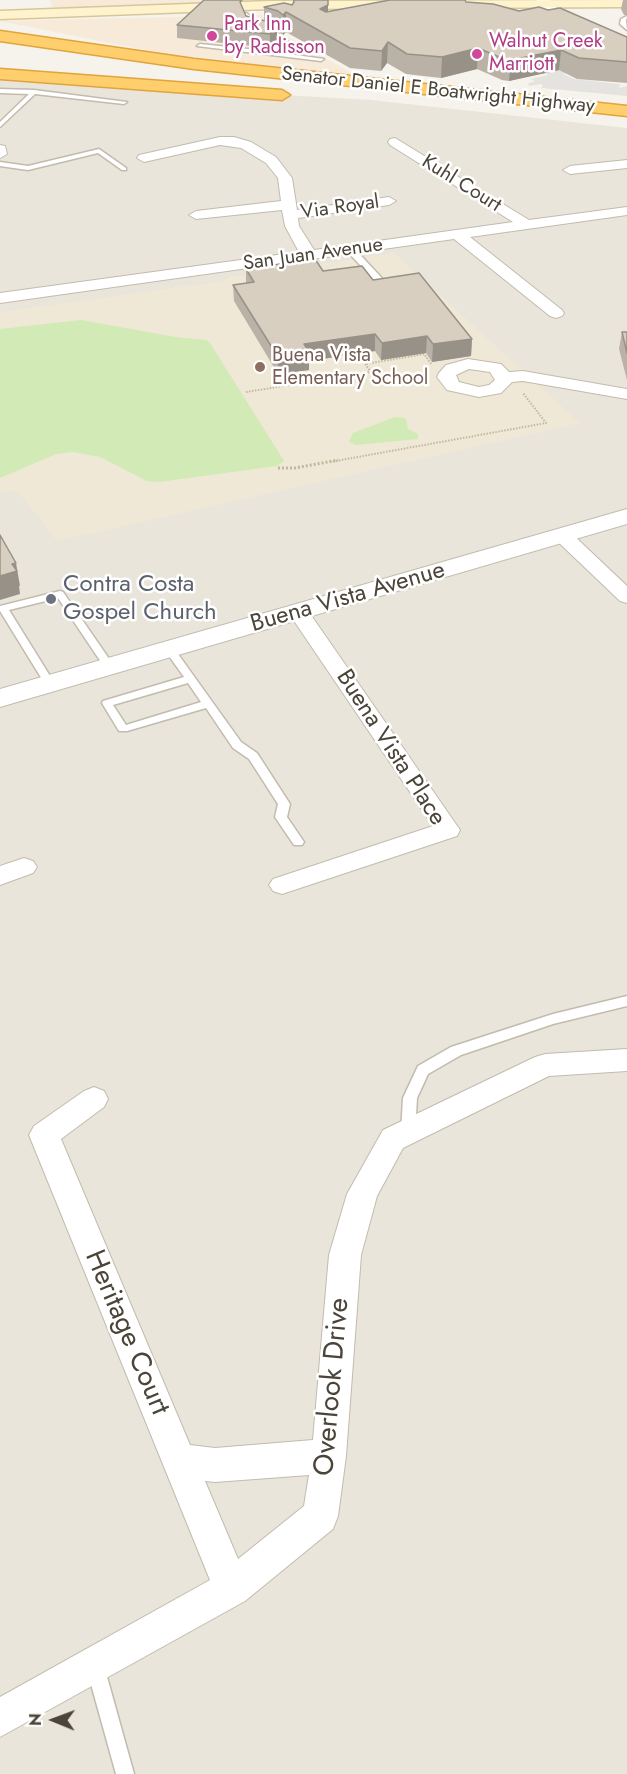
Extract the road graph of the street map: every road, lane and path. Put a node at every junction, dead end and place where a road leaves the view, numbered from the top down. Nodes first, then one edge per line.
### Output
1 (466, 2) edge
2 (269, 3) edge
3 (547, 5) edge
4 (573, 5) edge
5 (373, 6) edge
6 (627, 12) edge
7 (51, 13) edge
8 (0, 15) edge
9 (246, 15) junction
10 (0, 20) edge
11 (0, 36) edge
12 (624, 38) edge
13 (200, 46) edge
14 (277, 54) junction
15 (321, 58) edge
16 (21, 60) dead end
17 (245, 70) junction
18 (0, 74) edge
19 (0, 91) edge
20 (34, 92) junction
21 (371, 100) dead end
22 (124, 102) dead end
23 (627, 111) edge
24 (0, 125) edge
25 (627, 128) edge
26 (395, 142) dead end
27 (0, 149) edge
28 (0, 154) edge
29 (144, 158) dead end
30 (0, 164) edge
31 (627, 164) edge
32 (123, 169) dead end
33 (570, 170) dead end
34 (389, 201) dead end
35 (290, 210) junction
36 (627, 212) edge
37 (196, 215) dead end
38 (527, 225) junction
39 (458, 235) junction
40 (350, 249) junction
41 (309, 255) junction
42 (388, 290) edge
43 (0, 298) edge
44 (556, 313) dead end
45 (438, 365) dead end
46 (510, 381) joint
47 (246, 392) dead end
48 (627, 394) edge
49 (278, 468) dead end
50 (627, 516) edge
51 (563, 536) junction
52 (627, 597) edge
53 (2, 609) edge
54 (299, 612) junction
55 (169, 649) junction
56 (109, 666) junction
57 (190, 679) junction
58 (50, 684) junction
59 (0, 698) edge
60 (207, 704) junction
61 (298, 842) dead end
62 (24, 867) dead end
63 (0, 876) edge
64 (282, 885) dead end
65 (627, 1001) edge
66 (627, 1060) edge
67 (94, 1099) dead end
68 (408, 1132) junction
69 (328, 1456) junction
70 (179, 1460) junction
71 (232, 1588) junction
72 (94, 1665) junction
73 (0, 1718) edge
74 (125, 1774) edge

1 - 3 main road
1 - 5 main road
2 - 5 main road
2 - 7 main road
3 - 4 main road
3 - 5 main road
3 - 12 street
4 - 6 main road
4 - 12 street
5 - 9 main road
6 - 12 lane
7 - 8 main road
7 - 9 main road
7 - 10 main road
9 - 14 lane
10 - 17 highway
11 - 17 highway, Senator Daniel E Boatwright Highway
13 - 14 lane
14 - 15 lane
16 - 18 highway, Senator Daniel E Boatwright Highway
17 - 23 highway, Senator Daniel E Boatwright Highway
19 - 20 lane
20 - 22 lane
20 - 24 lane
21 - 25 highway, Senator Daniel E Boatwright Highway
26 - 38 street, Kuhl Court
27 - 28 street
29 - 35 street, Via Royal
30 - 32 lane
31 - 33 street
34 - 35 street, Via Royal
35 - 37 street
35 - 41 street, Via Royal
36 - 38 street, San Juan Avenue
38 - 39 street, San Juan Avenue
39 - 40 street, San Juan Avenue
39 - 44 street
40 - 41 street, San Juan Avenue
40 - 42 lane
41 - 43 street, San Juan Avenue
45 - 47 path
46 - 48 street
46 - 49 path
50 - 51 street, Buena Vista Avenue
51 - 52 street
51 - 54 street, Buena Vista Avenue
53 - 56 lane
53 - 58 lane
54 - 55 street, Buena Vista Avenue
54 - 64 street, Buena Vista Place
55 - 56 street, Buena Vista Avenue
55 - 57 lane
56 - 58 street, Buena Vista Avenue
57 - 60 lane
57 - 60 lane
58 - 59 street, Buena Vista Avenue
60 - 61 lane
62 - 63 street
65 - 68 lane
66 - 68 street, Overlook Drive
67 - 70 street, Heritage Court
68 - 69 street, Overlook Drive
69 - 70 street
69 - 71 street, Overlook Drive
70 - 71 street, Heritage Court
71 - 72 street, Overlook Drive
72 - 73 street, Overlook Drive
72 - 74 lane

